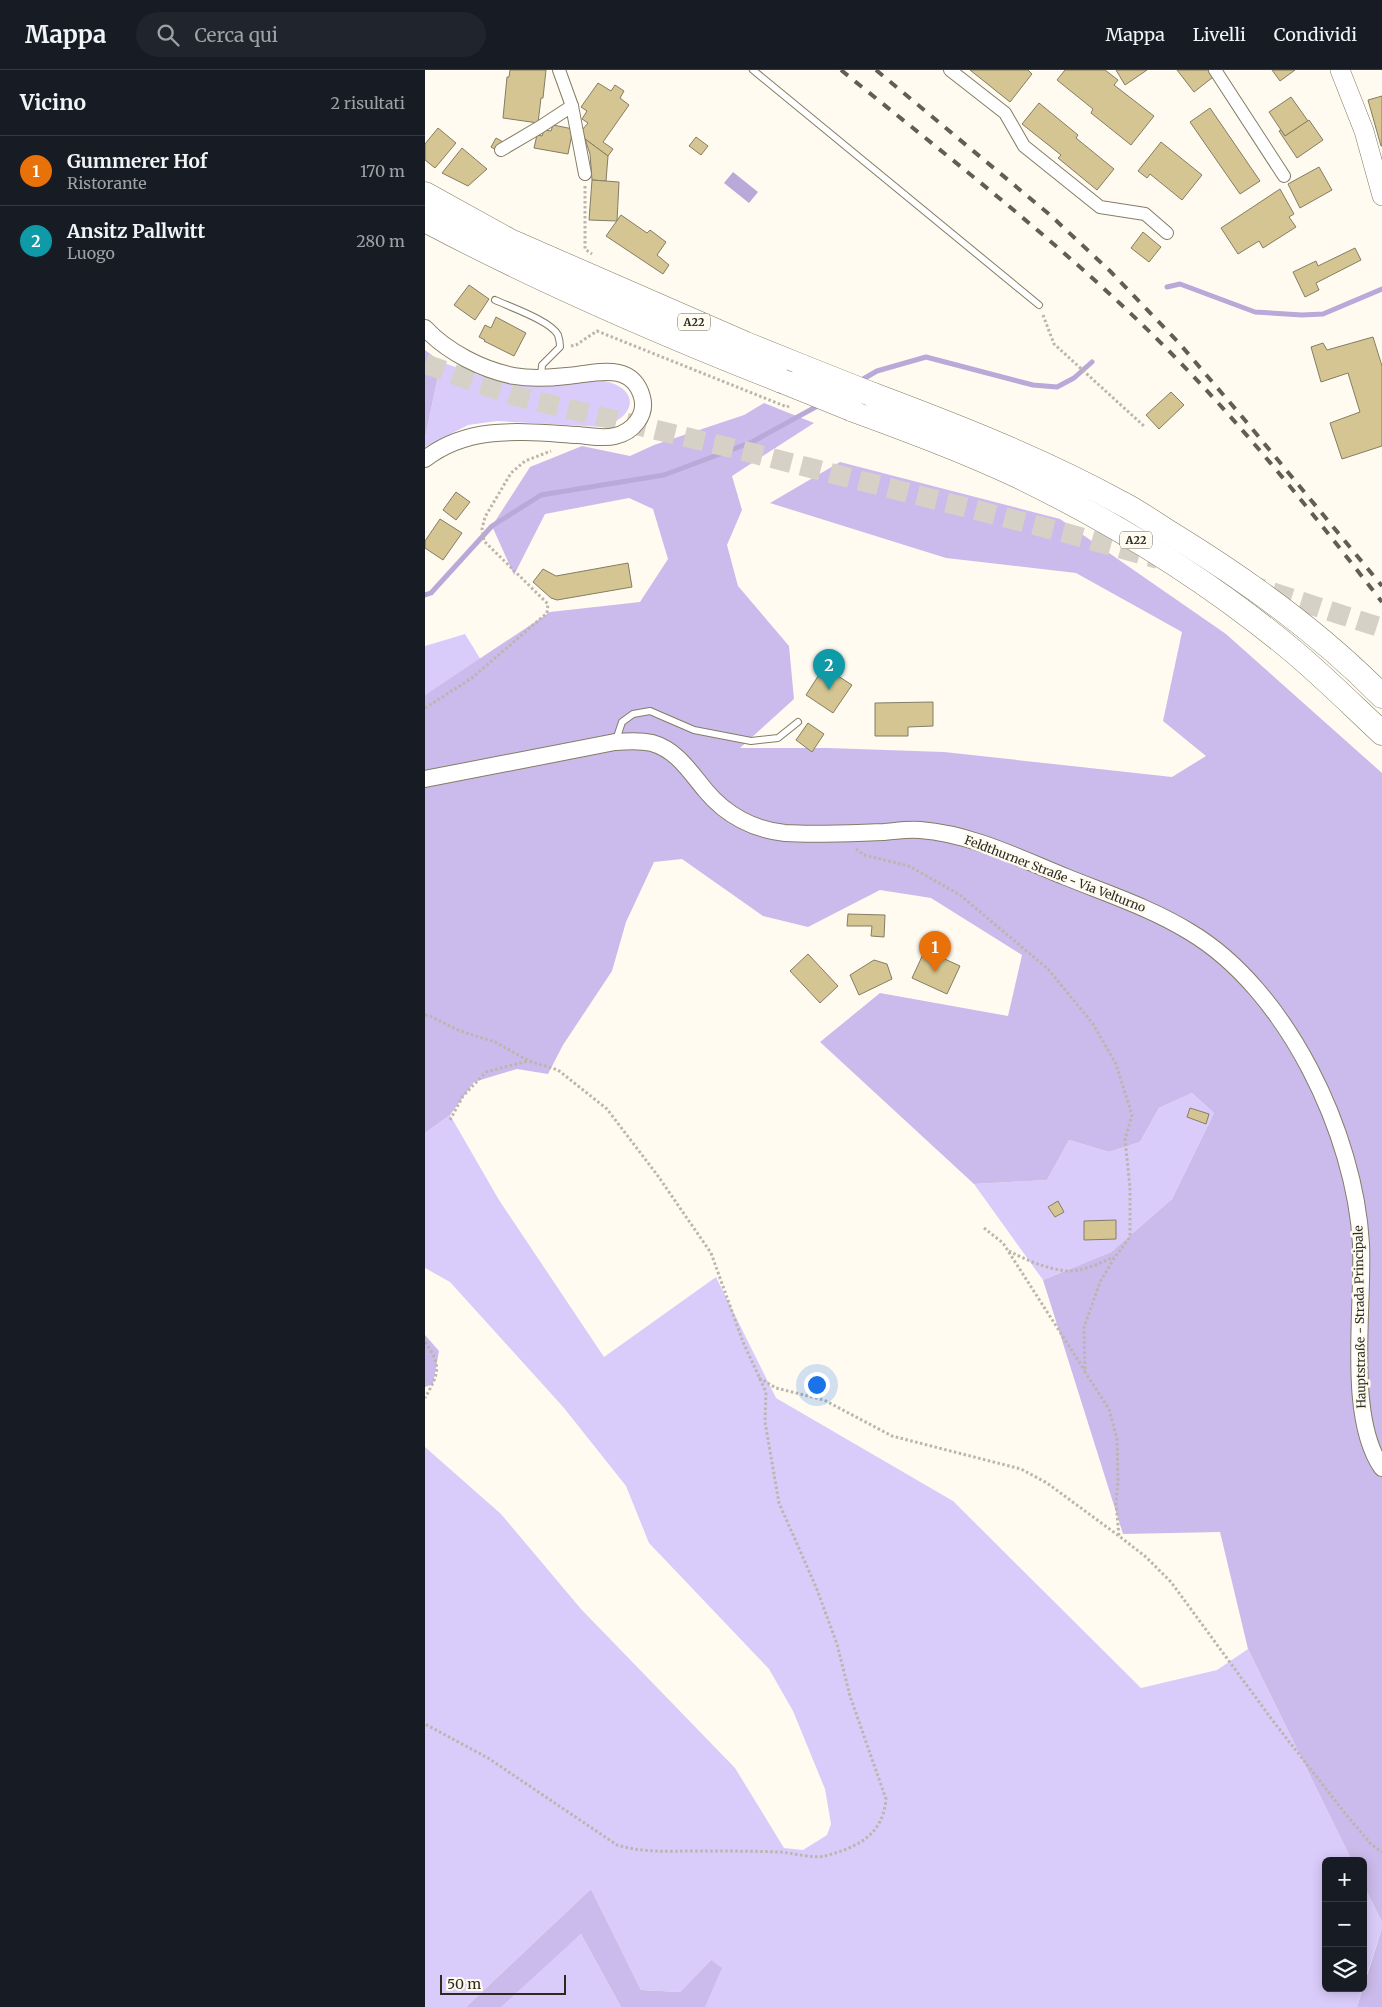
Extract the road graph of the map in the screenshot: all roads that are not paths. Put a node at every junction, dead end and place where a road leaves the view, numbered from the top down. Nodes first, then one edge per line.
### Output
1 (559, 70) edge
2 (753, 70) edge
3 (950, 70) edge
4 (1215, 70) edge
5 (1340, 70) edge
6 (572, 106) junction
7 (501, 150) dead end
8 (585, 174) road end
9 (1283, 176) dead end
10 (425, 194) edge
11 (1382, 196) edge
12 (425, 220) edge
13 (1167, 233) dead end
14 (495, 300) dead end
15 (1039, 305) road end
16 (425, 328) edge
17 (541, 377) junction
18 (425, 459) edge
19 (1382, 696) edge
20 (798, 722) dead end
21 (1382, 733) edge
22 (615, 742) junction
23 (425, 779) edge
24 (1151, 911) joint
25 (1382, 1468) edge

1 - 6 street
2 - 15 lane
3 - 13 street
4 - 9 street
5 - 11 main road
6 - 7 street
6 - 8 street
10 - 19 highway, A22, bridge
12 - 21 highway, A22, bridge
14 - 17 lane
16 - 17 street
17 - 18 street
20 - 22 lane
22 - 23 street, Feldthurner Straße - Via Velturno
22 - 24 street, Feldthurner Straße - Via Velturno
24 - 25 street, Hauptstraße - Strada Principale

